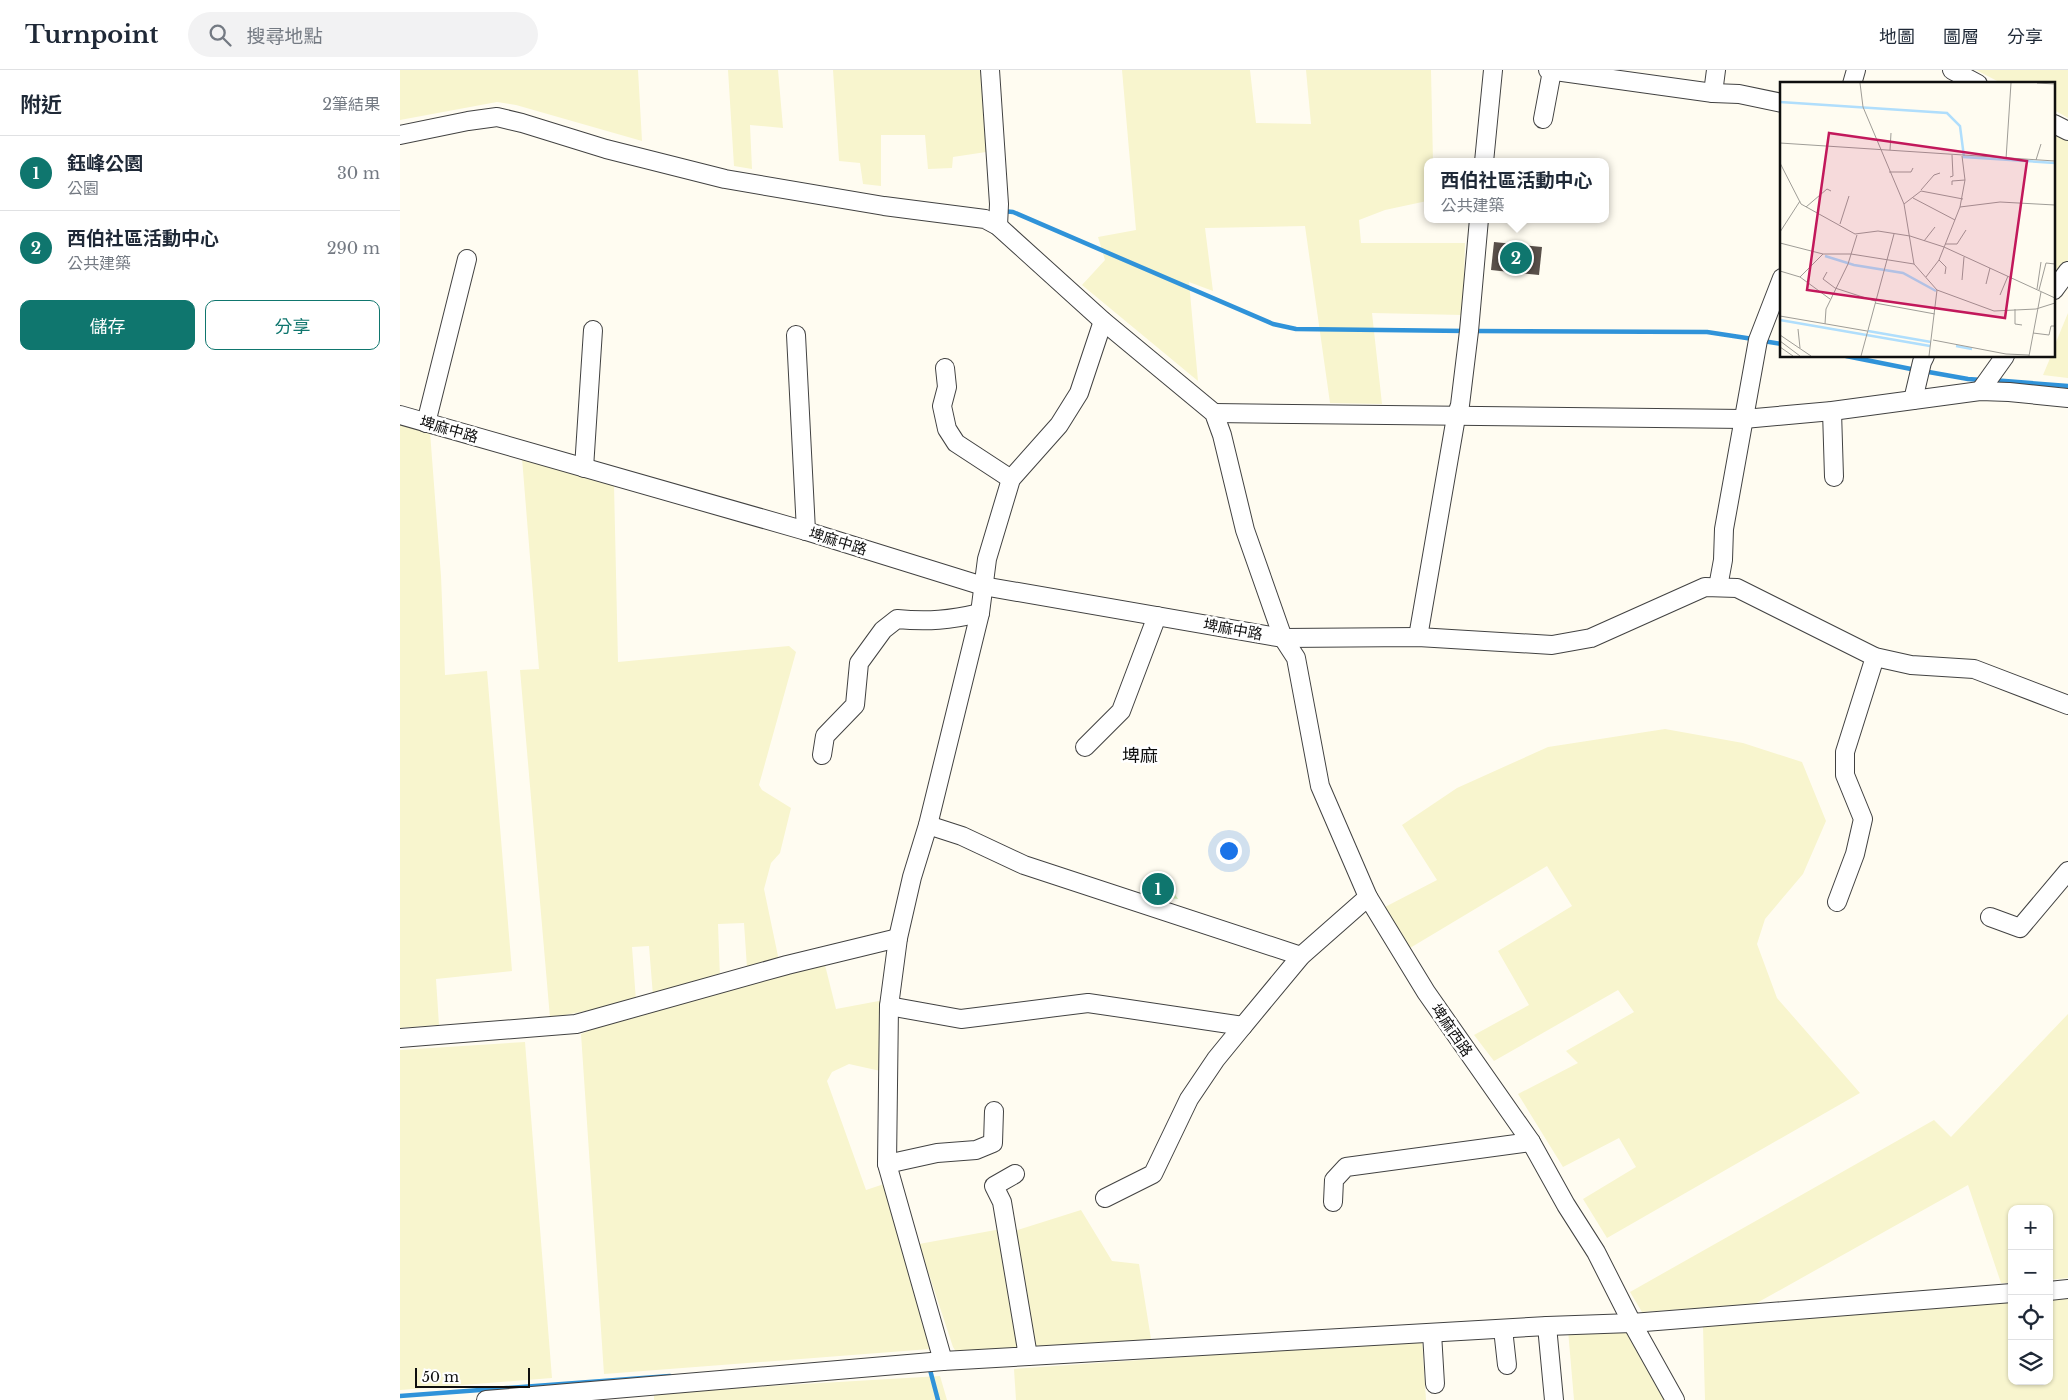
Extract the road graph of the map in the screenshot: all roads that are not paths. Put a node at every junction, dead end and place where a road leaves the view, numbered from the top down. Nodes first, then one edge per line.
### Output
1 (990, 70) edge
2 (1493, 70) edge
3 (1548, 70) edge
4 (1552, 70) edge
5 (1716, 70) edge
6 (1952, 70) edge
7 (1640, 76) edge
8 (1974, 82) edge
9 (1713, 93) junction
10 (1780, 103) edge
11 (1543, 119) dead end
12 (2056, 125) edge
13 (2068, 131) edge
14 (400, 135) edge
15 (1484, 158) edge
16 (1479, 223) edge
17 (998, 226) junction
18 (467, 260) dead end
19 (2068, 271) edge
20 (1780, 283) edge
21 (2056, 287) edge
22 (1103, 321) junction
23 (593, 330) dead end
24 (796, 334) dead end
25 (1924, 358) edge
26 (2004, 358) edge
27 (945, 368) dead end
28 (1980, 391) junction
29 (2068, 398) edge
30 (1913, 400) junction
31 (1832, 411) junction
32 (1214, 413) junction
33 (400, 415) edge
34 (1456, 417) junction
35 (1744, 419) junction
36 (426, 423) junction
37 (584, 468) junction
38 (1834, 477) dead end
39 (1011, 479) junction
40 (806, 531) junction
41 (983, 586) junction
42 (1718, 587) junction
43 (980, 613) junction
44 (1157, 616) junction
45 (1418, 637) junction
46 (1283, 638) junction
47 (1875, 657) junction
48 (2068, 705) edge
49 (1085, 746) dead end
50 (822, 755) dead end
51 (928, 825) junction
52 (2068, 871) edge
53 (1368, 897) junction
54 (1836, 902) dead end
55 (1990, 918) dead end
56 (898, 938) junction
57 (1301, 956) junction
58 (888, 1006) junction
59 (1243, 1026) junction
60 (400, 1038) edge
61 (994, 1111) dead end
62 (1530, 1142) junction
63 (887, 1164) junction
64 (1015, 1174) dead end
65 (1105, 1198) dead end
66 (1333, 1202) dead end
67 (2068, 1289) edge
68 (2053, 1290) edge
69 (2008, 1294) edge
70 (1632, 1323) junction
71 (1547, 1326) junction
72 (1503, 1329) junction
73 (1432, 1333) junction
74 (1028, 1356) junction
75 (933, 1362) junction
76 (1507, 1365) dead end
77 (1435, 1384) dead end
78 (577, 1396) edge
79 (486, 1400) edge
80 (1554, 1400) edge
81 (1675, 1400) edge

1 - 17 street
2 - 15 street
3 - 4 street
4 - 7 street
4 - 11 street
5 - 9 street
6 - 8 street
7 - 9 street
9 - 10 street
12 - 13 street
14 - 17 street
16 - 34 street
17 - 22 street
18 - 36 street
19 - 21 street
20 - 35 street
22 - 32 street
22 - 39 street
23 - 37 street
24 - 40 street
25 - 30 street
26 - 28 street
27 - 39 street
28 - 29 street
28 - 30 street
30 - 31 street
31 - 35 street
31 - 38 street
32 - 34 street
32 - 46 street, 埤麻西路
33 - 36 street, 埤麻中路
34 - 35 street
34 - 45 street
35 - 42 street
36 - 37 street, 埤麻中路
37 - 40 street, 埤麻中路
39 - 41 street
40 - 41 street, 埤麻中路
41 - 43 street
41 - 44 street, 埤麻中路
42 - 45 street, 埤麻中路
42 - 47 street, 埤麻中路
43 - 50 street
43 - 51 street
44 - 46 street, 埤麻中路
44 - 49 street
45 - 46 street, 埤麻中路
46 - 53 street, 埤麻西路
47 - 48 street, 埤麻中路
47 - 54 street
51 - 56 street
51 - 57 street
52 - 55 street
53 - 57 street
53 - 62 street, 埤麻西路
56 - 58 street
56 - 60 street
57 - 59 street
58 - 59 street
58 - 63 street
59 - 65 street
61 - 63 street
62 - 66 street
62 - 70 street, 埤麻西路
63 - 75 street
64 - 74 street
67 - 68 street
69 - 70 street
70 - 71 street
70 - 81 street, 埤麻西路
71 - 72 street
71 - 80 street
72 - 73 street
72 - 76 street
73 - 74 street
73 - 77 street
74 - 75 street
75 - 78 street
78 - 79 street

